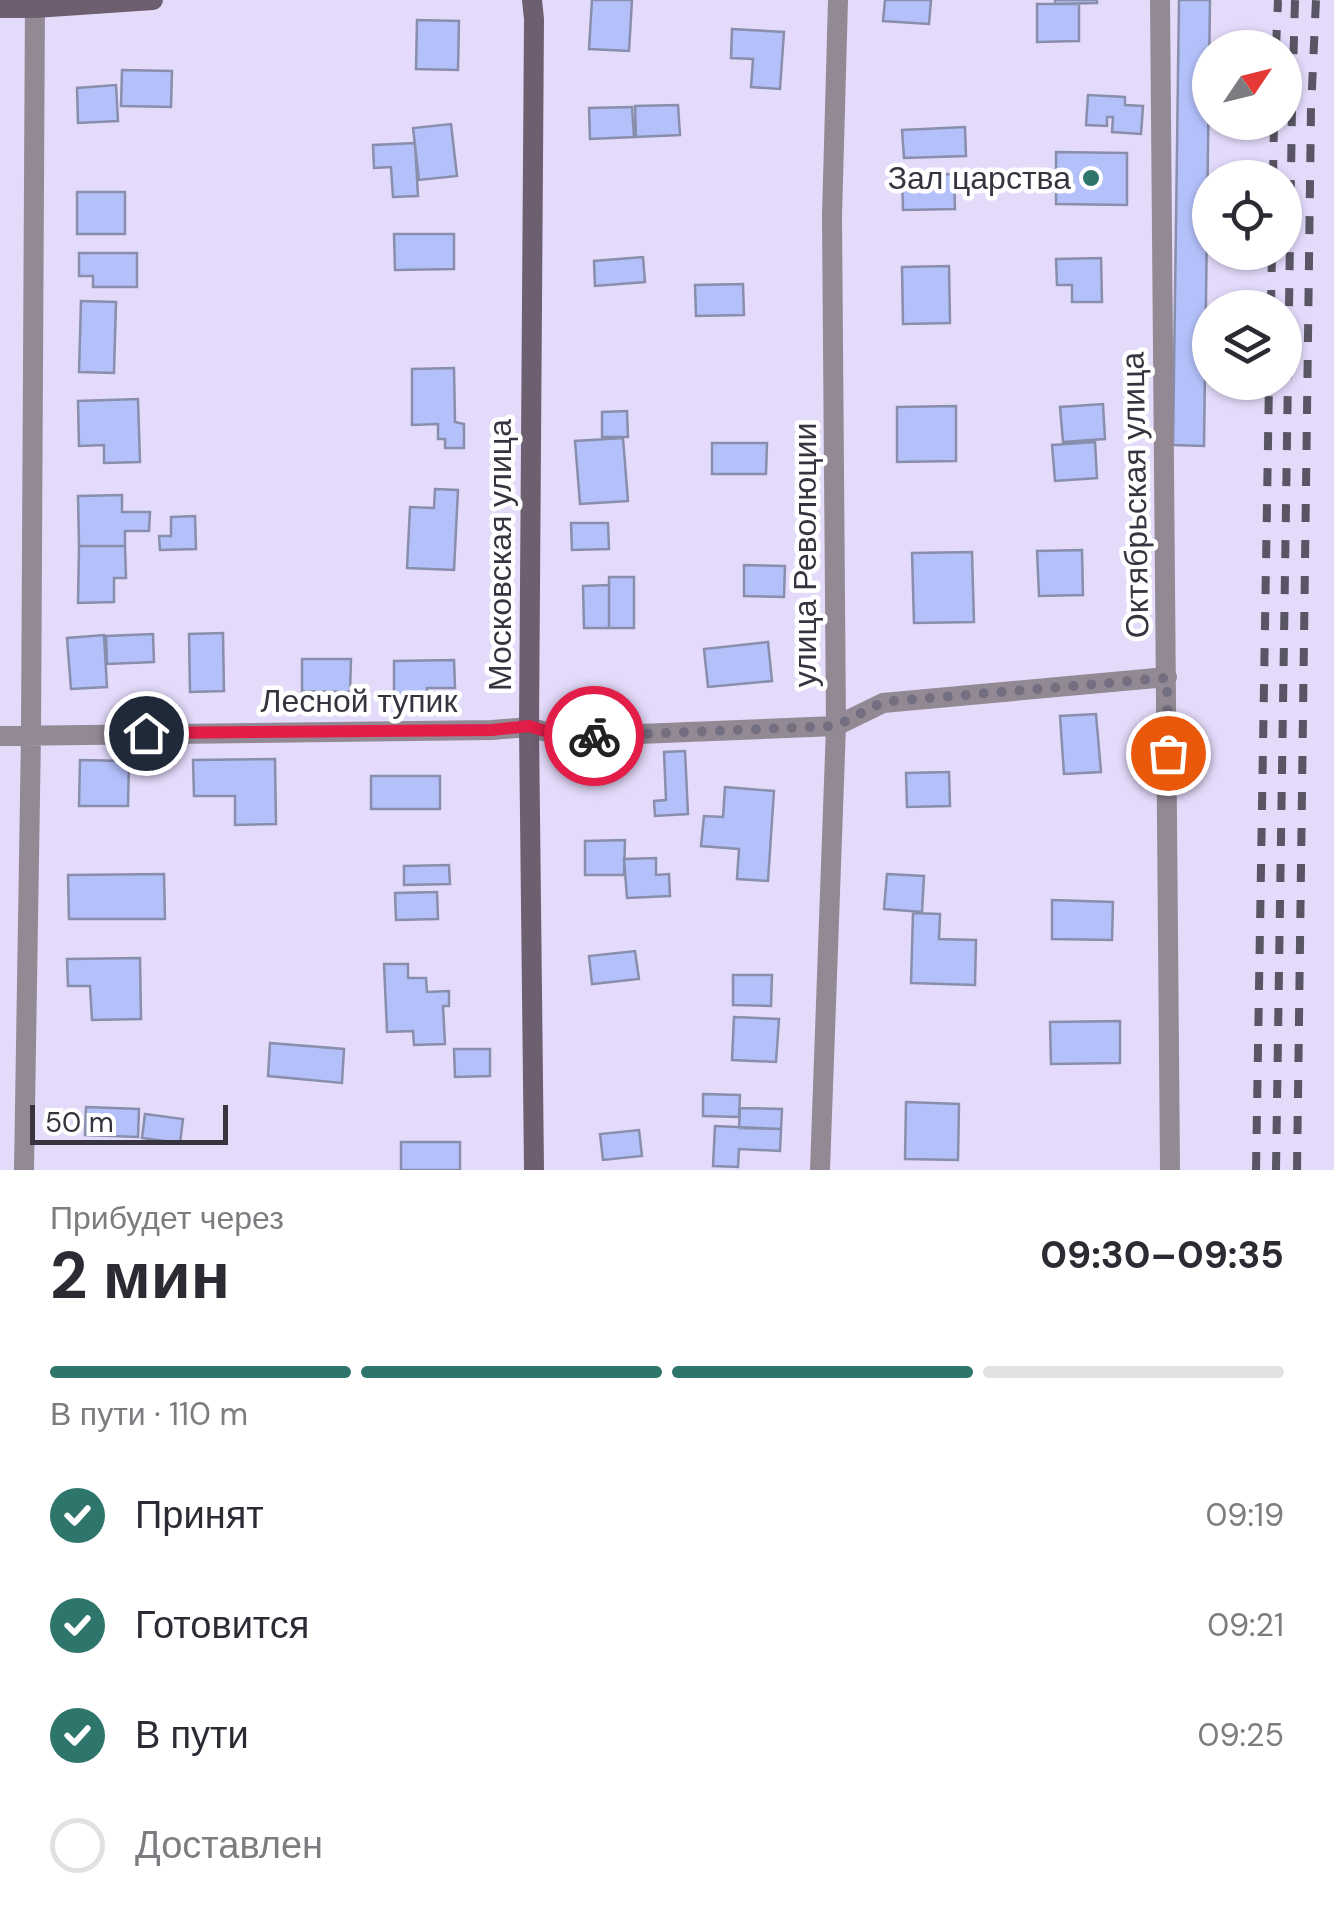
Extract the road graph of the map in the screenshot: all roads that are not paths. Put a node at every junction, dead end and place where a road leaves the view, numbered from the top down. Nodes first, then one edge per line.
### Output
1 (153, 0) edge
2 (532, 0) edge
3 (838, 0) edge
4 (1160, 0) edge
5 (35, 4) edge
6 (0, 8) edge
7 (1167, 678) junction
8 (529, 726) junction
9 (836, 726) junction
10 (31, 734) junction
11 (0, 736) edge
12 (24, 1170) edge
13 (534, 1170) edge
14 (820, 1170) edge
15 (1170, 1170) edge

1 - 5 street
2 - 8 street, Московская улица
3 - 9 street, улица Революции
4 - 7 street, Октябрьская улица
5 - 6 street
5 - 10 street
7 - 9 street
7 - 15 street, Октябрьская улица
8 - 9 street, Лесной тупик
8 - 10 street, Лесной тупик
8 - 13 street, Московская улица
9 - 14 street, улица Революции
10 - 11 street, Лесной тупик
10 - 12 street

